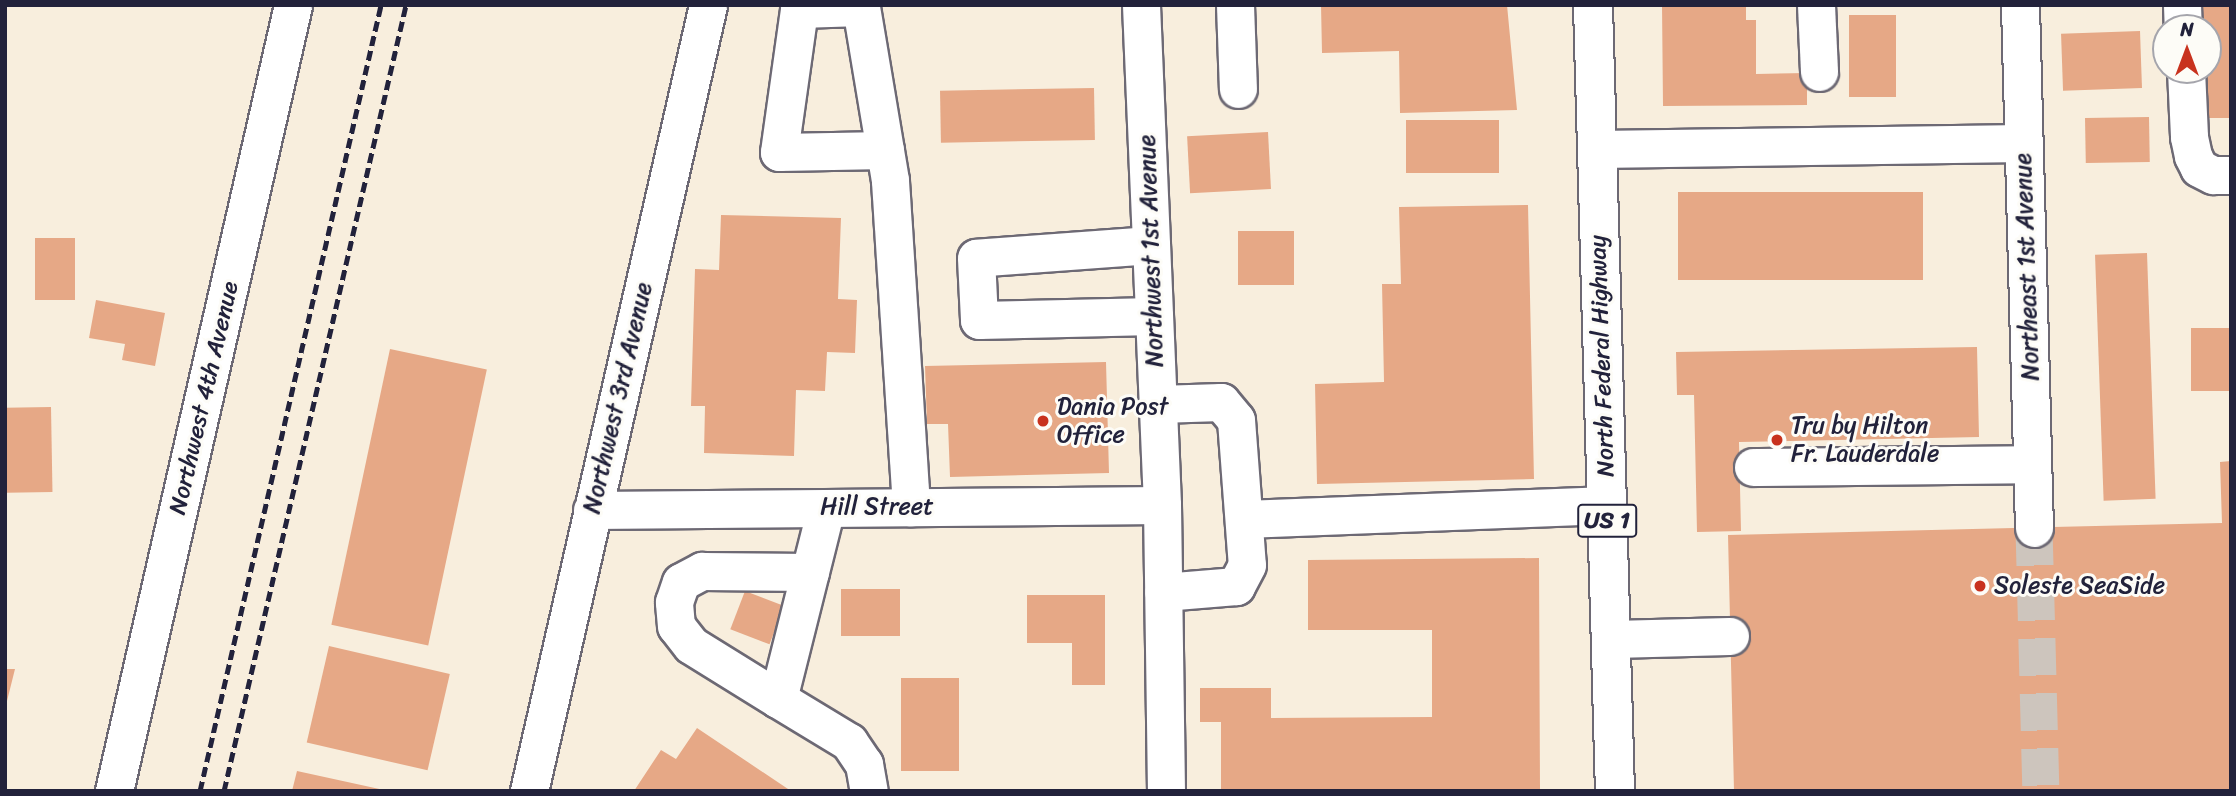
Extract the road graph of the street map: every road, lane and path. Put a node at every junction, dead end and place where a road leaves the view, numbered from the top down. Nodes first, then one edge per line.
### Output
1 (293, 5) edge
2 (708, 5) edge
3 (1141, 5) edge
4 (1235, 5) edge
5 (1593, 5) edge
6 (1816, 5) edge
7 (2020, 5) edge
8 (1819, 72) dead end
9 (2187, 84) edge
10 (1238, 89) dead end
11 (2024, 143) junction
12 (1597, 149) junction
13 (885, 150) dead end
14 (2215, 171) edge
15 (1151, 245) junction
16 (1154, 316) junction
17 (1158, 404) junction
18 (2032, 464) junction
19 (1753, 467) dead end
20 (1162, 505) junction
21 (1606, 505) junction
22 (911, 507) junction
23 (826, 508) junction
24 (592, 510) junction
25 (1244, 519) junction
26 (2034, 528) tunnel mouth
27 (810, 572) junction
28 (1163, 592) junction
29 (1730, 636) dead end
30 (1612, 639) junction
31 (778, 699) junction
32 (114, 791) edge
33 (529, 791) edge
34 (869, 791) edge
35 (1166, 791) edge
36 (1615, 791) edge

1 - 32 street, Northwest 4th Avenue
2 - 24 street, Northwest 3rd Avenue
3 - 15 street, Northwest 1st Avenue
4 - 10 street
5 - 12 main road, North Federal Highway / US 1
6 - 8 street
7 - 11 street, Northeast 1st Avenue
9 - 14 street
11 - 12 street
11 - 18 street, Northeast 1st Avenue
12 - 21 main road, North Federal Highway / US 1
13 - 22 street
15 - 16 street, Northwest 1st Avenue
15 - 16 street
16 - 17 street, Northwest 1st Avenue
17 - 20 street, Northwest 1st Avenue
17 - 25 street
18 - 19 street
18 - 26 street, Northeast 1st Avenue
20 - 22 street, Hill Street
20 - 28 street, Northwest 1st Avenue
21 - 25 street
21 - 30 main road, North Federal Highway / US 1
22 - 23 street, Hill Street
23 - 24 street, Hill Street
23 - 27 street
24 - 33 street, Northwest 3rd Avenue
25 - 28 street
27 - 31 street
27 - 31 street
28 - 35 street, Northwest 1st Avenue
29 - 30 street
30 - 36 main road, North Federal Highway / US 1
31 - 34 street

